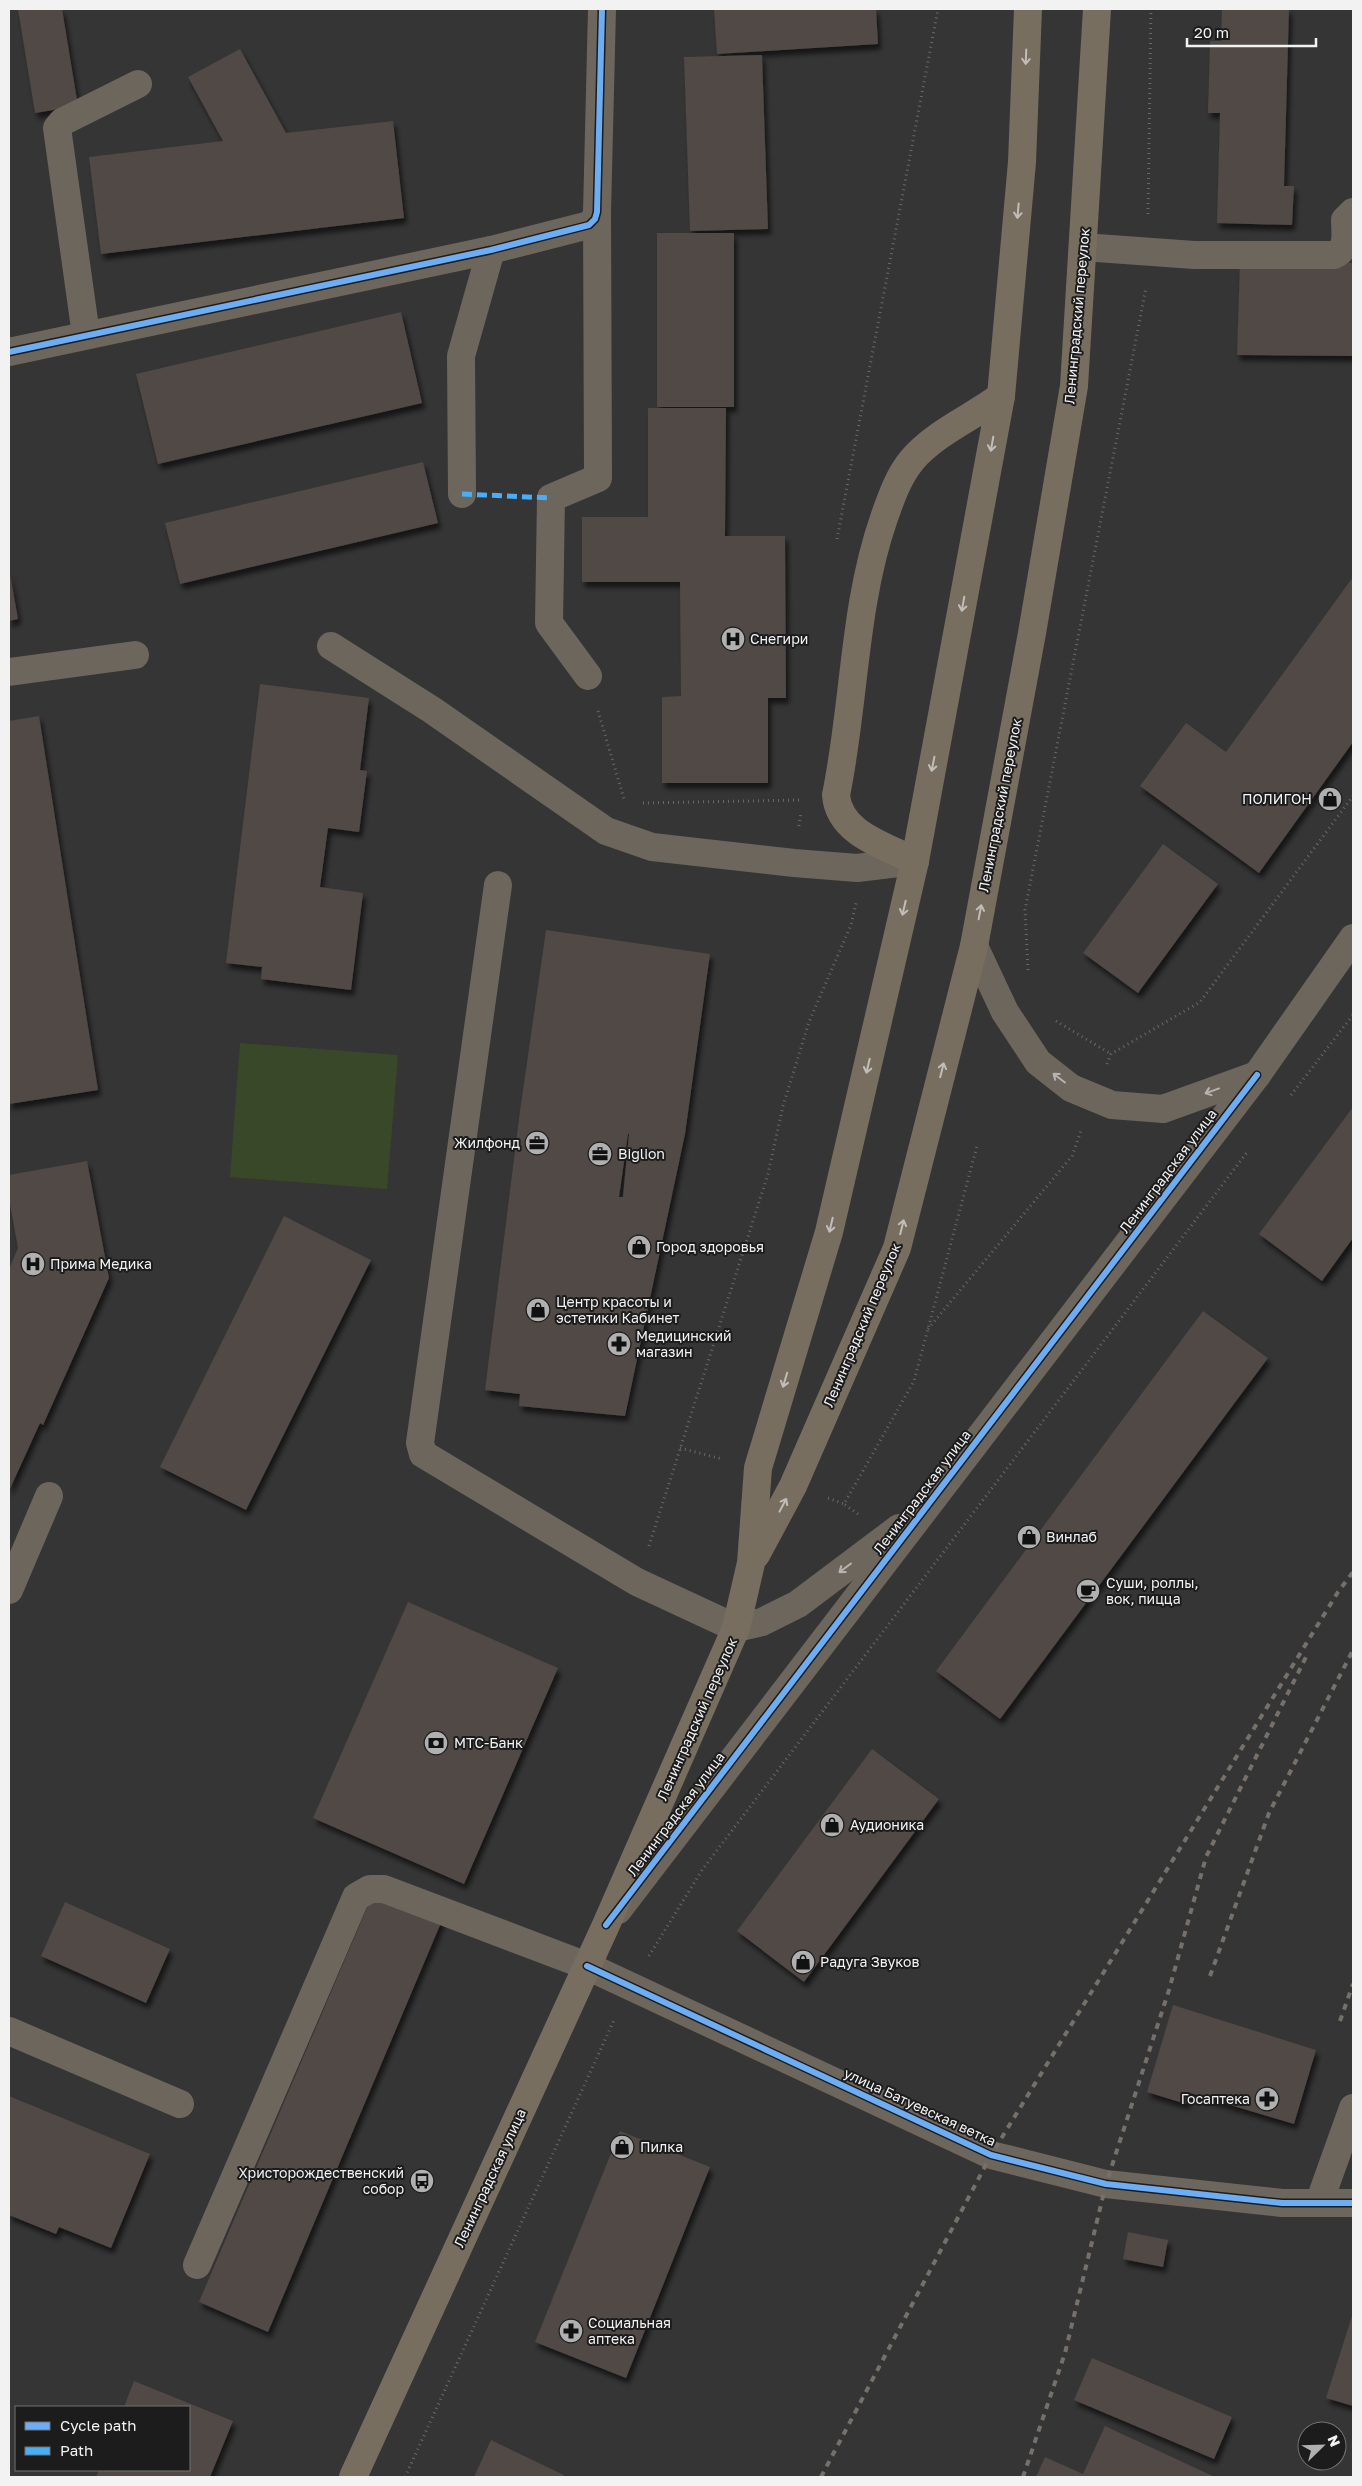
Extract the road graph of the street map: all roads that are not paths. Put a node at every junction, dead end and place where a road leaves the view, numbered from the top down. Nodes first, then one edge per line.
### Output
1 (602, 9) edge
2 (1028, 9) edge
3 (1097, 9) edge
4 (138, 84) dead end
5 (597, 212) junction
6 (1353, 212) edge
7 (1083, 247) junction
8 (491, 250) junction
9 (86, 335) junction
10 (9, 352) edge
11 (1001, 396) junction
12 (462, 494) dead end
13 (331, 646) dead end
14 (135, 655) dead end
15 (9, 672) edge
16 (588, 676) road end
17 (915, 860) junction
18 (498, 885) dead end
19 (1353, 938) edge
20 (974, 946) junction
21 (1258, 1075) junction
22 (49, 1496) dead end
23 (895, 1538) junction
24 (751, 1563) junction
25 (9, 1590) edge
26 (736, 1628) junction
27 (606, 1925) junction
28 (587, 1966) junction
29 (9, 2031) edge
30 (180, 2104) dead end
31 (1353, 2108) edge
32 (1319, 2203) junction
33 (1353, 2203) edge
34 (197, 2265) dead end
35 (352, 2477) edge

1 - 5 street
2 -> 11 main road, Ленинградский переулок
3 - 7 main road, Ленинградский переулок
4 - 9 street
5 - 8 street
5 - 16 street
6 - 7 street
20 -> 7 main road, Ленинградский переулок
8 - 9 street
8 - 12 street
9 - 10 street
11 -> 17 main road, Ленинградский переулок
11 - 17 main road
13 - 17 street
14 - 15 street
17 -> 24 main road, Ленинградский переулок
18 - 26 street
19 - 21 street, Ленинградская улица
21 -> 20 street
24 -> 20 main road, Ленинградский переулок
21 - 23 street, Ленинградская улица
22 - 25 street
23 -> 26 street
23 - 27 street, Ленинградская улица
24 - 26 main road, Ленинградский переулок
26 - 27 main road, Ленинградский переулок
27 - 28 main road, Ленинградская улица
28 - 32 street, улица Батуевская ветка
28 - 34 street, улица Батуевская ветка
28 - 35 main road, Ленинградская улица
29 - 30 street
31 - 32 street
32 - 33 street, улица Батуевская ветка

